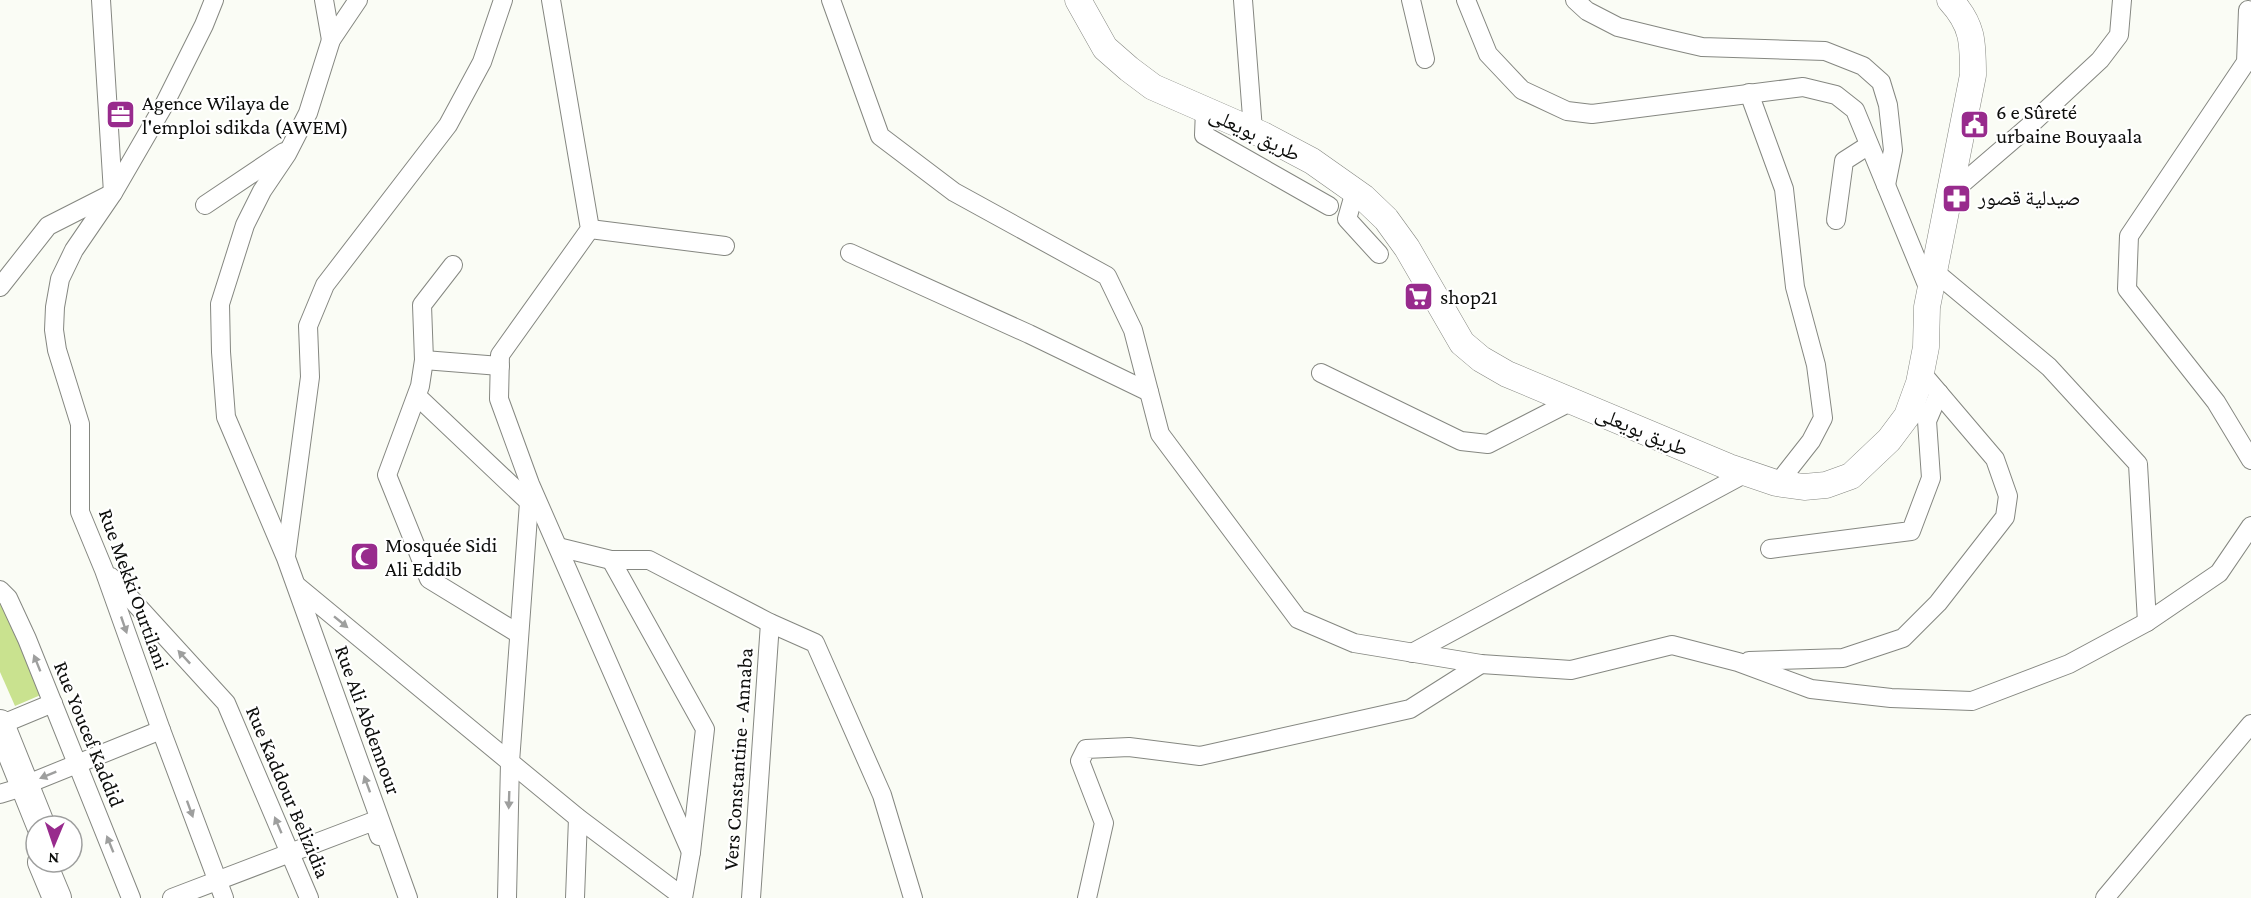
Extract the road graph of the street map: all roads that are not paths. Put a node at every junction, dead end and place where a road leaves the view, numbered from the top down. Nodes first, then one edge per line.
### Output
1 (101, 0) edge
2 (214, 0) edge
3 (324, 0) edge
4 (358, 0) edge
5 (503, 0) edge
6 (551, 0) edge
7 (831, 0) edge
8 (1078, 0) edge
9 (1243, 0) edge
10 (1411, 0) edge
11 (1466, 0) edge
12 (1575, 0) edge
13 (1950, 0) edge
14 (2122, 0) edge
15 (2248, 10) dead end
16 (331, 40) junction
17 (1425, 59) dead end
18 (1749, 93) junction
19 (1205, 110) junction
20 (1253, 130) junction
21 (1869, 145) junction
22 (290, 148) junction
23 (1886, 185) junction
24 (1355, 191) junction
25 (112, 193) junction
26 (1950, 194) junction
27 (205, 205) dead end
28 (1329, 206) dead end
29 (1836, 220) dead end
30 (590, 229) junction
31 (725, 246) dead end
32 (850, 253) dead end
33 (1379, 254) dead end
34 (453, 265) dead end
35 (1933, 283) junction
36 (0, 287) edge
37 (424, 360) junction
38 (500, 366) junction
39 (1921, 372) junction
40 (1321, 373) dead end
41 (1149, 392) junction
42 (1939, 393) junction
43 (417, 396) junction
44 (1572, 401) junction
45 (2251, 460) edge
46 (1746, 473) junction
47 (1778, 483) junction
48 (529, 493) junction
49 (2251, 526) edge
50 (558, 547) junction
51 (1770, 549) dead end
52 (286, 558) junction
53 (611, 560) junction
54 (104, 570) junction
55 (296, 584) junction
56 (0, 590) edge
57 (2146, 622) junction
58 (770, 623) junction
59 (519, 634) junction
60 (1413, 653) junction
61 (1738, 662) junction
62 (1481, 664) junction
63 (53, 703) junction
64 (2251, 724) edge
65 (0, 725) edge
66 (161, 730) junction
67 (0, 759) edge
68 (510, 762) junction
69 (77, 764) junction
70 (12, 790) edge
71 (31, 814) edge
72 (24, 818) edge
73 (578, 818) junction
74 (691, 852) junction
75 (290, 853) junction
76 (47, 874) edge
77 (61, 874) edge
78 (217, 881) junction
79 (57, 898) edge
80 (70, 898) edge
81 (131, 898) edge
82 (172, 898) edge
83 (224, 898) edge
84 (309, 898) edge
85 (403, 898) edge
86 (408, 898) edge
87 (507, 898) edge
88 (575, 898) edge
89 (683, 898) edge
90 (751, 898) edge
91 (913, 898) edge
92 (1087, 898) edge
93 (2105, 898) edge

1 - 25 street
2 - 25 street, Rue Mekki Ourtilani
3 - 16 street
4 - 16 street
5 - 52 street
6 - 30 street
7 - 41 street
8 - 19 main road, طريق بويعلى
9 - 20 street
10 - 17 street
11 - 18 street
12 - 23 street
13 - 26 main road, طريق بويعلى
14 - 26 street
15 - 45 street
16 - 22 street, Rue Ali Abdennour
18 - 21 street
18 - 47 street
19 - 20 main road, طريق بويعلى
19 - 28 street
20 - 24 main road, طريق بويعلى
21 - 23 street
21 - 29 street
22 - 27 street
22 - 52 street, Rue Ali Abdennour
23 - 35 street
24 - 33 street
24 - 44 main road, طريق بويعلى
25 - 36 street
25 - 54 street, Rue Mekki Ourtilani
26 - 35 main road, طريق بويعلى
30 - 31 street
30 - 38 street
32 - 41 street
34 - 37 street
35 - 39 main road, طريق بويعلى
35 - 57 street
37 - 38 street
37 - 43 street
38 - 48 street
39 - 42 street
39 - 47 main road, طريق بويعلى
40 - 44 street
41 - 60 street
42 - 51 street
42 - 61 street
43 - 48 street
43 - 59 street
44 - 46 main road, طريق بويعلى
46 - 47 main road, طريق بويعلى
46 - 60 street
48 - 50 street
48 - 59 street
49 - 57 street
50 - 53 street
50 - 74 street
52 - 55 street, Rue Ali Abdennour
53 - 58 street
53 - 74 street
54 -> 66 street, Rue Mekki Ourtilani
75 -> 54 street, Rue Kaddour Belizidia
55 -> 68 street
86 -> 55 street, Rue Ali Abdennour
63 -> 56 street, Rue Youcef Kaddid
57 - 61 street
58 - 90 street, Vers Constantine - Annaba
58 - 91 street
59 - 68 street
60 - 62 street
61 - 62 street
62 - 92 street
63 - 65 street
63 - 69 street, Rue Youcef Kaddid
64 - 93 street
65 - 70 main road
66 - 69 street
66 -> 78 street, Rue Mekki Ourtilani
67 - 70 main road
68 - 73 street
68 -> 87 street
69 -> 70 street
81 -> 69 street, Rue Youcef Kaddid
70 - 71 main road
70 - 72 main road
73 - 88 street
73 - 89 street
74 - 89 street
75 - 78 street
75 - 84 street, Rue Kaddour Belizidia
75 - 85 street
76 - 79 main road
77 - 80 main road
78 - 82 street
78 - 83 street, Rue Mekki Ourtilani

